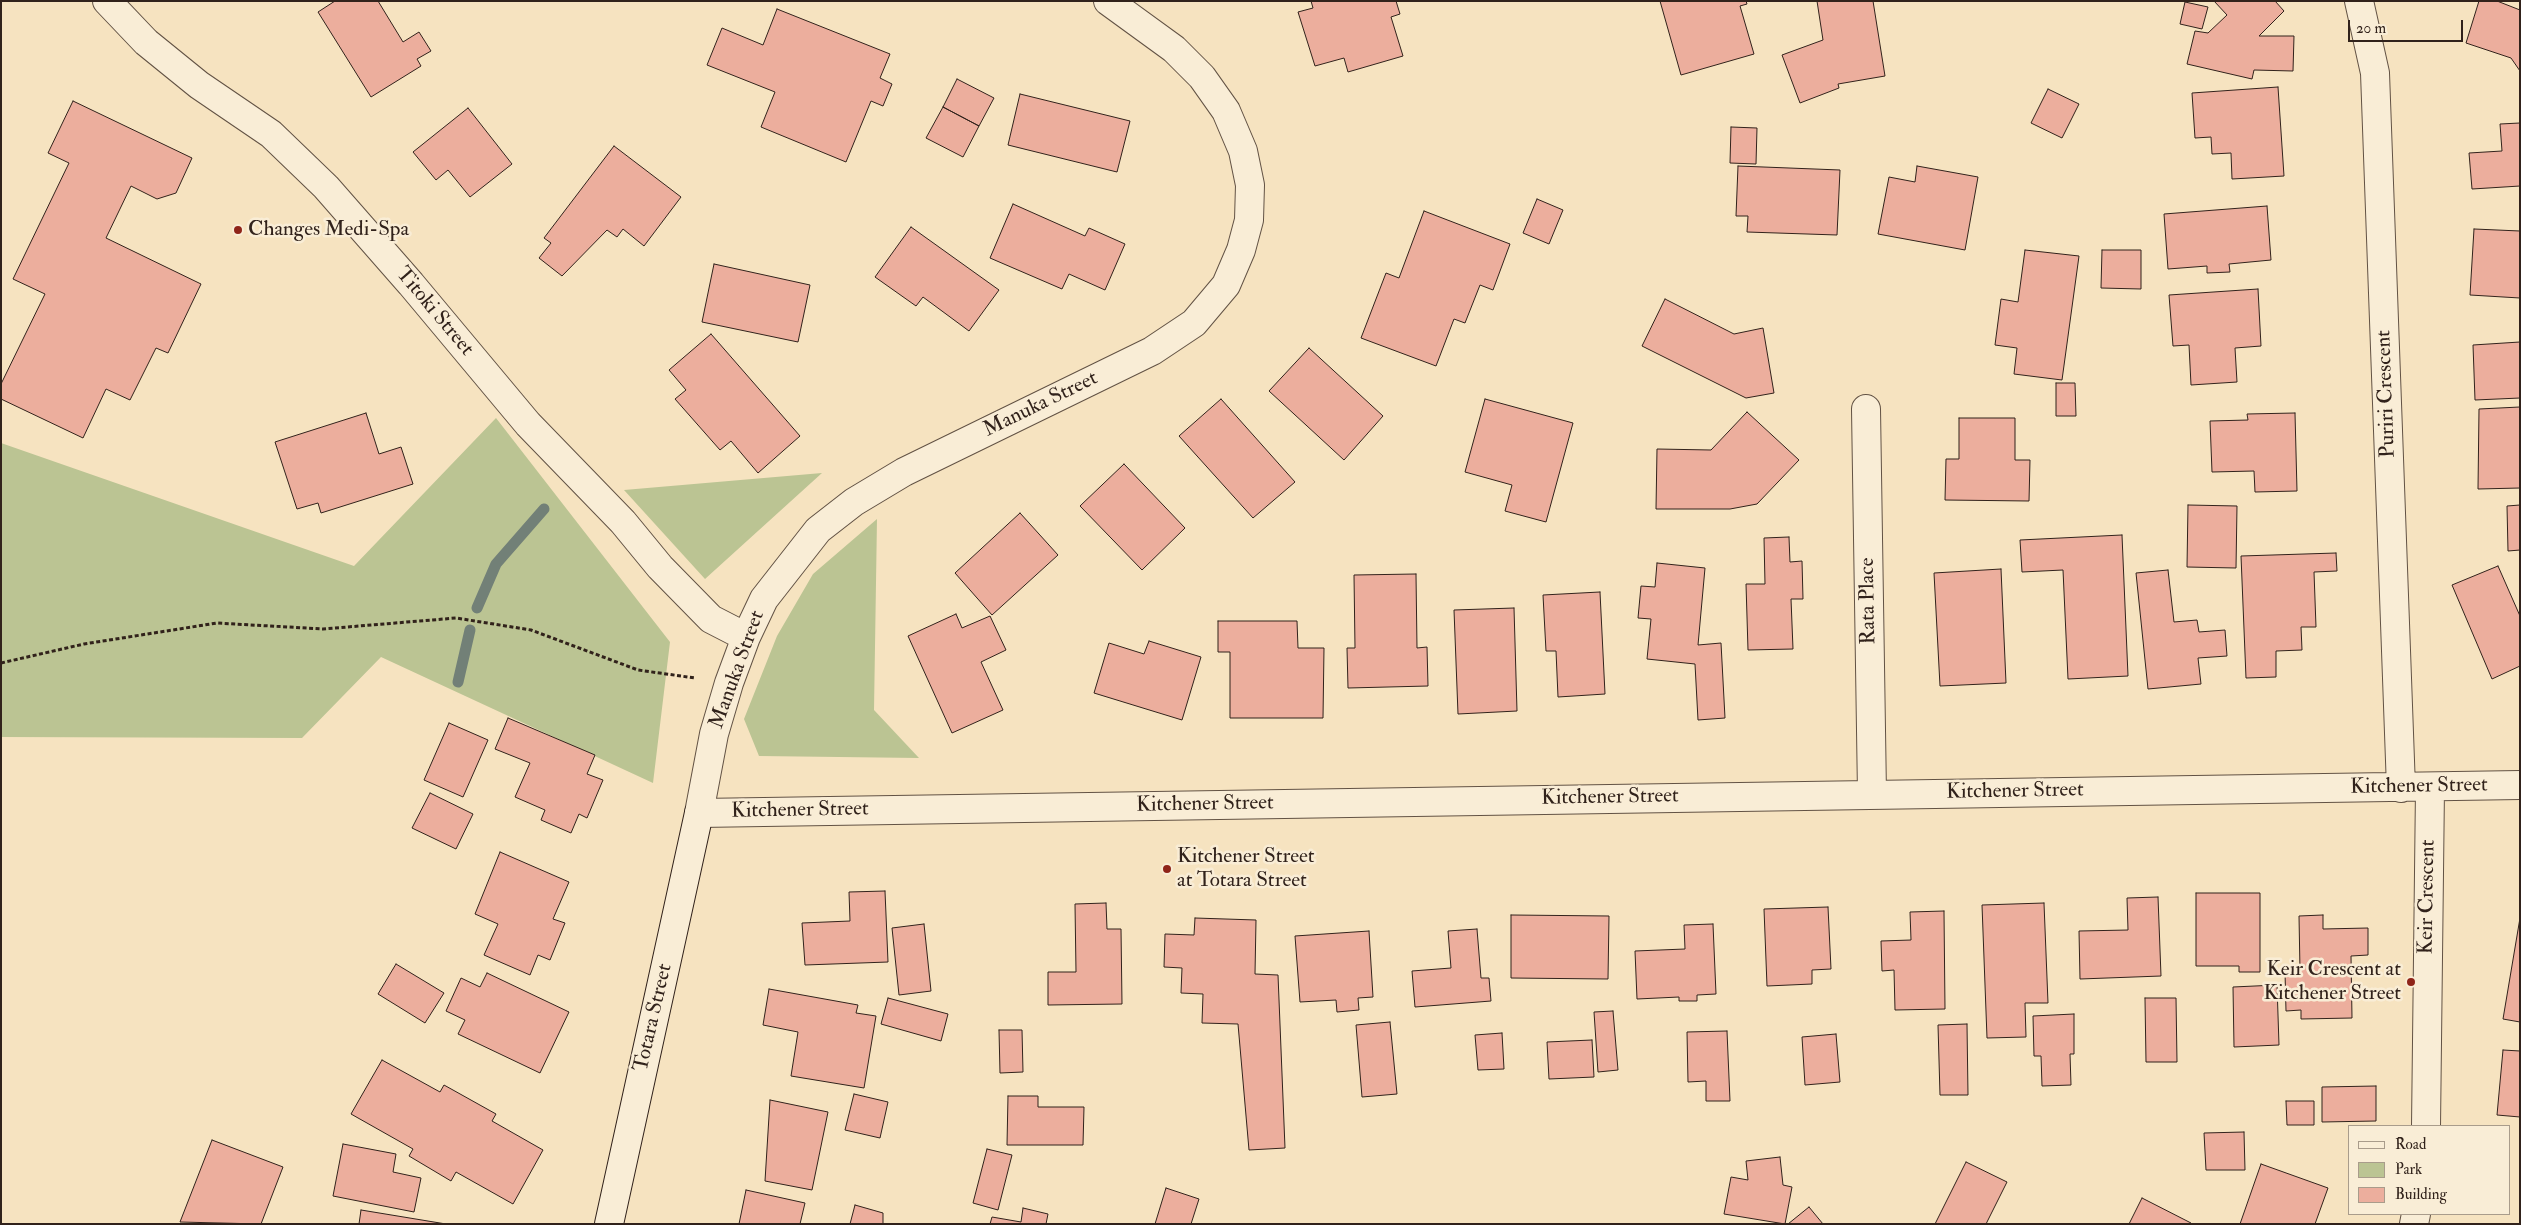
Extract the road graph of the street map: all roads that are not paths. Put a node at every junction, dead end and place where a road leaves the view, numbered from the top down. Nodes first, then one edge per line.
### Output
1 (107, 1) edge
2 (1108, 1) edge
3 (2358, 1) edge
4 (1866, 408) dead end
5 (746, 637) junction
6 (2520, 785) edge
7 (2400, 788) junction
8 (2430, 788) junction
9 (1872, 794) junction
10 (699, 813) junction
11 (2426, 1125) edge
12 (609, 1224) edge

1 - 5 street, Titoki Street
2 - 5 street, Manuka Street
3 - 7 street, Puriri Crescent
4 - 9 street, Rata Place
5 - 10 street, Manuka Street
6 - 8 street, Kitchener Street
7 - 8 street, Kitchener Street
7 - 9 street, Kitchener Street
8 - 11 street, Keir Crescent
9 - 10 street, Kitchener Street
10 - 12 street, Totara Street

